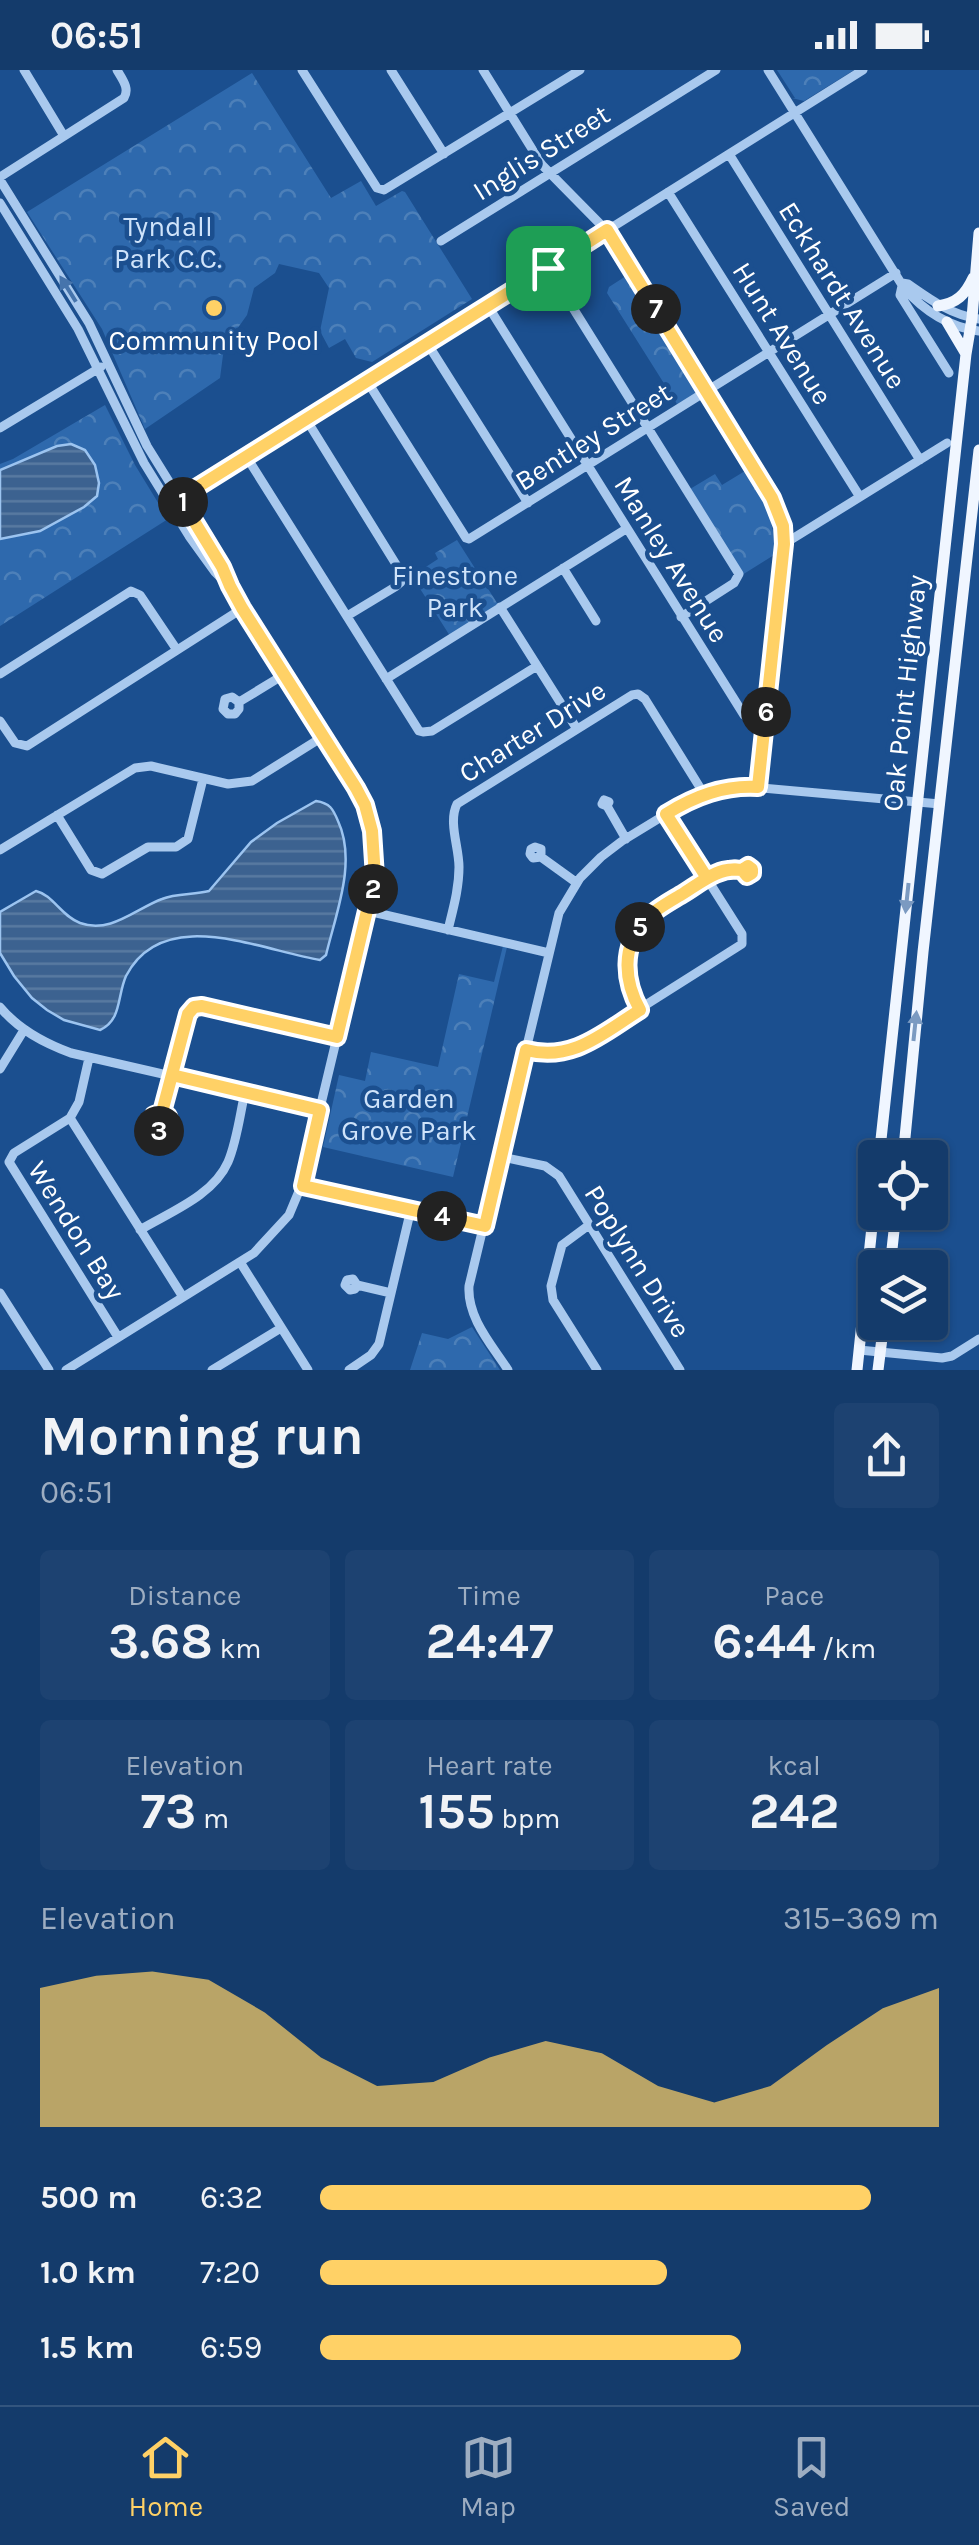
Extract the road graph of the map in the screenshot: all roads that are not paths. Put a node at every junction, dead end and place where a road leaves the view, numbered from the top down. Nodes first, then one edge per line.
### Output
1 (24, 70) edge
2 (116, 70) edge
3 (302, 70) edge
4 (392, 70) edge
5 (483, 70) edge
6 (580, 70) edge
7 (716, 70) edge
8 (768, 70) edge
9 (863, 70) edge
10 (795, 112) junction
11 (509, 114) junction
12 (64, 136) junction
13 (444, 154) junction
14 (729, 154) junction
15 (549, 174) junction
16 (0, 179) edge
17 (668, 192) junction
18 (0, 203) edge
19 (607, 230) junction
20 (979, 234) edge
21 (441, 242) dead end
22 (548, 268) junction
23 (975, 269) junction
24 (896, 273) junction
25 (902, 283) junction
26 (488, 306) junction
27 (934, 309) junction
28 (829, 315) junction
29 (947, 322) junction
30 (918, 324) junction
31 (975, 324) edge
32 (427, 343) junction
33 (769, 352) junction
34 (966, 354) junction
35 (108, 364) junction
36 (98, 370) junction
37 (949, 374) dead end
38 (368, 381) junction
39 (706, 392) junction
40 (306, 418) junction
41 (0, 428) edge
42 (648, 428) junction
43 (946, 443) dead end
44 (979, 450) edge
45 (246, 456) junction
46 (920, 460) junction
47 (588, 466) junction
48 (860, 497) junction
49 (180, 498) junction
50 (528, 503) junction
51 (950, 503) junction
52 (169, 504) junction
53 (973, 507) junction
54 (626, 528) junction
55 (784, 544) junction
56 (563, 568) junction
57 (230, 586) junction
58 (242, 608) junction
59 (500, 608) junction
60 (346, 616) junction
61 (682, 617) junction
62 (596, 621) dead end
63 (177, 650) junction
64 (932, 662) junction
65 (956, 665) junction
66 (537, 666) junction
67 (0, 674) edge
68 (284, 674) junction
69 (386, 679) junction
70 (238, 702) dead end
71 (766, 720) junction
72 (0, 721) edge
73 (576, 729) junction
74 (324, 736) junction
75 (204, 779) junction
76 (758, 787) junction
77 (704, 794) junction
78 (917, 801) junction
79 (940, 804) junction
80 (607, 806) dead end
81 (666, 814) junction
82 (57, 815) junction
83 (626, 839) junction
84 (0, 850) edge
85 (540, 857) dead end
86 (742, 870) dead end
87 (707, 878) junction
88 (576, 883) junction
89 (368, 912) junction
90 (448, 930) junction
91 (550, 953) junction
92 (0, 1007) edge
93 (640, 1010) junction
94 (24, 1030) junction
95 (337, 1037) junction
96 (526, 1050) junction
97 (89, 1058) junction
98 (889, 1066) junction
99 (911, 1068) junction
100 (0, 1069) edge
101 (172, 1075) junction
102 (245, 1092) junction
103 (320, 1110) junction
104 (162, 1112) dead end
105 (70, 1118) junction
106 (881, 1140) edge
107 (905, 1140) edge
108 (502, 1157) junction
109 (303, 1186) junction
110 (411, 1209) junction
111 (589, 1224) junction
112 (485, 1226) junction
113 (140, 1230) junction
114 (872, 1230) edge
115 (240, 1262) junction
116 (357, 1285) dead end
117 (0, 1292) edge
118 (391, 1294) junction
119 (183, 1297) junction
120 (281, 1328) junction
121 (118, 1338) junction
122 (979, 1339) edge
123 (882, 1340) edge
124 (859, 1350) junction
125 (880, 1352) junction
126 (49, 1370) edge
127 (66, 1370) edge
128 (212, 1370) edge
129 (308, 1370) edge
130 (349, 1370) edge
131 (508, 1370) edge
132 (597, 1370) edge
133 (680, 1370) edge
134 (856, 1370) edge
135 (878, 1370) edge

1 - 12 street
2 - 12 street
3 - 13 street
4 - 13 street
5 - 11 street
6 - 11 street
7 - 15 street, Inglis Street
8 - 10 street
9 - 10 street
10 - 14 street
10 - 24 street
11 - 13 street
11 - 15 street
12 - 16 street
14 - 17 street
14 - 28 street, Eckhardt Avenue
15 - 19 street
15 - 21 street, Inglis Street
35 -> 16 street
17 - 19 street
17 - 33 street, Hunt Avenue
18 - 36 street
19 - 22 street
19 - 39 street
20 - 23 main road, Oak Point Highway
22 - 26 street
22 - 42 street
23 - 27 main road
23 - 31 main road, Oak Point Highway
24 - 25 street
24 - 28 street, Bentley Street
25 - 27 street
25 - 30 street
26 - 32 street
26 - 47 street, Manley Avenue
27 - 29 street
27 - 30 street
27 - 31 street
28 - 33 street, Bentley Street
28 - 46 street, Eckhardt Avenue
29 - 31 street
29 - 34 main road
30 - 37 street
31 - 34 main road, Oak Point Highway
32 - 38 street
32 - 50 street
33 - 39 street, Bentley Street
33 - 48 street, Hunt Avenue
34 - 51 main road, Oak Point Highway
35 - 36 street
35 - 49 street
36 - 41 street
36 - 52 street
38 - 40 street
38 - 50 street, Bentley Street
39 - 42 street, Bentley Street
39 - 55 street
40 - 45 street
40 - 60 street
42 - 47 street, Bentley Street
42 - 61 street
43 - 46 street
44 - 53 main road, Oak Point Highway
45 - 49 street
45 - 60 street
46 - 48 street
47 - 50 street, Bentley Street
47 - 54 street, Manley Avenue
48 - 55 street
49 - 52 street
49 - 57 street
51 - 53 main road
51 - 64 main road, Oak Point Highway
52 - 57 street
53 - 65 main road, Oak Point Highway
54 - 56 street
54 - 61 street, Manley Avenue
55 - 71 street
56 - 59 street
56 - 62 street
57 - 58 street
58 - 63 street
58 - 68 street
59 - 66 street
59 - 69 street
60 - 69 street
61 - 71 street, Manley Avenue
63 - 67 street
63 - 72 street
64 - 65 main road
64 - 78 main road, Oak Point Highway
65 - 79 main road, Oak Point Highway
66 - 69 street
66 - 73 street
68 - 70 street
68 - 74 street
71 - 76 street
73 - 77 street, Charter Drive
73 - 90 street, Charter Drive
74 - 75 street
74 - 89 street
75 - 82 street
75 - 82 street
76 - 77 street
76 - 78 street
77 - 81 street
78 - 79 street
78 -> 98 main road, Oak Point Highway
99 -> 79 main road, Oak Point Highway
80 - 83 street
81 - 83 street
81 - 87 street
82 - 84 street
83 - 88 street
85 - 88 street
86 - 87 street
87 - 93 street
87 - 93 street
88 - 91 street
89 - 90 street
89 - 95 street
90 - 91 street
91 - 96 street
92 - 94 street
93 - 96 street
94 - 97 street
94 - 100 street
95 - 101 street
95 - 103 street
96 - 108 street
97 - 101 street
97 - 105 street
98 - 99 main road
98 - 106 main road, Oak Point Highway
99 - 107 main road, Oak Point Highway
101 - 102 street
101 - 104 street
102 - 103 street
102 - 113 street
103 - 109 street
105 - 113 street
105 - 121 street, Wendon Bay
108 - 111 street, Poplynn Drive
108 - 112 street
109 - 110 street
109 - 115 street
110 - 112 street
110 - 118 street
111 - 132 street
111 - 133 street, Poplynn Drive
112 - 131 street
113 - 119 street
114 - 124 main road
115 - 119 street
115 - 120 street
116 - 118 street
117 - 126 street
118 - 130 street
119 - 121 street
120 - 128 street
120 - 129 street
121 - 127 street
122 - 125 street
123 - 125 main road
124 - 125 street
124 - 134 main road
125 - 135 main road

